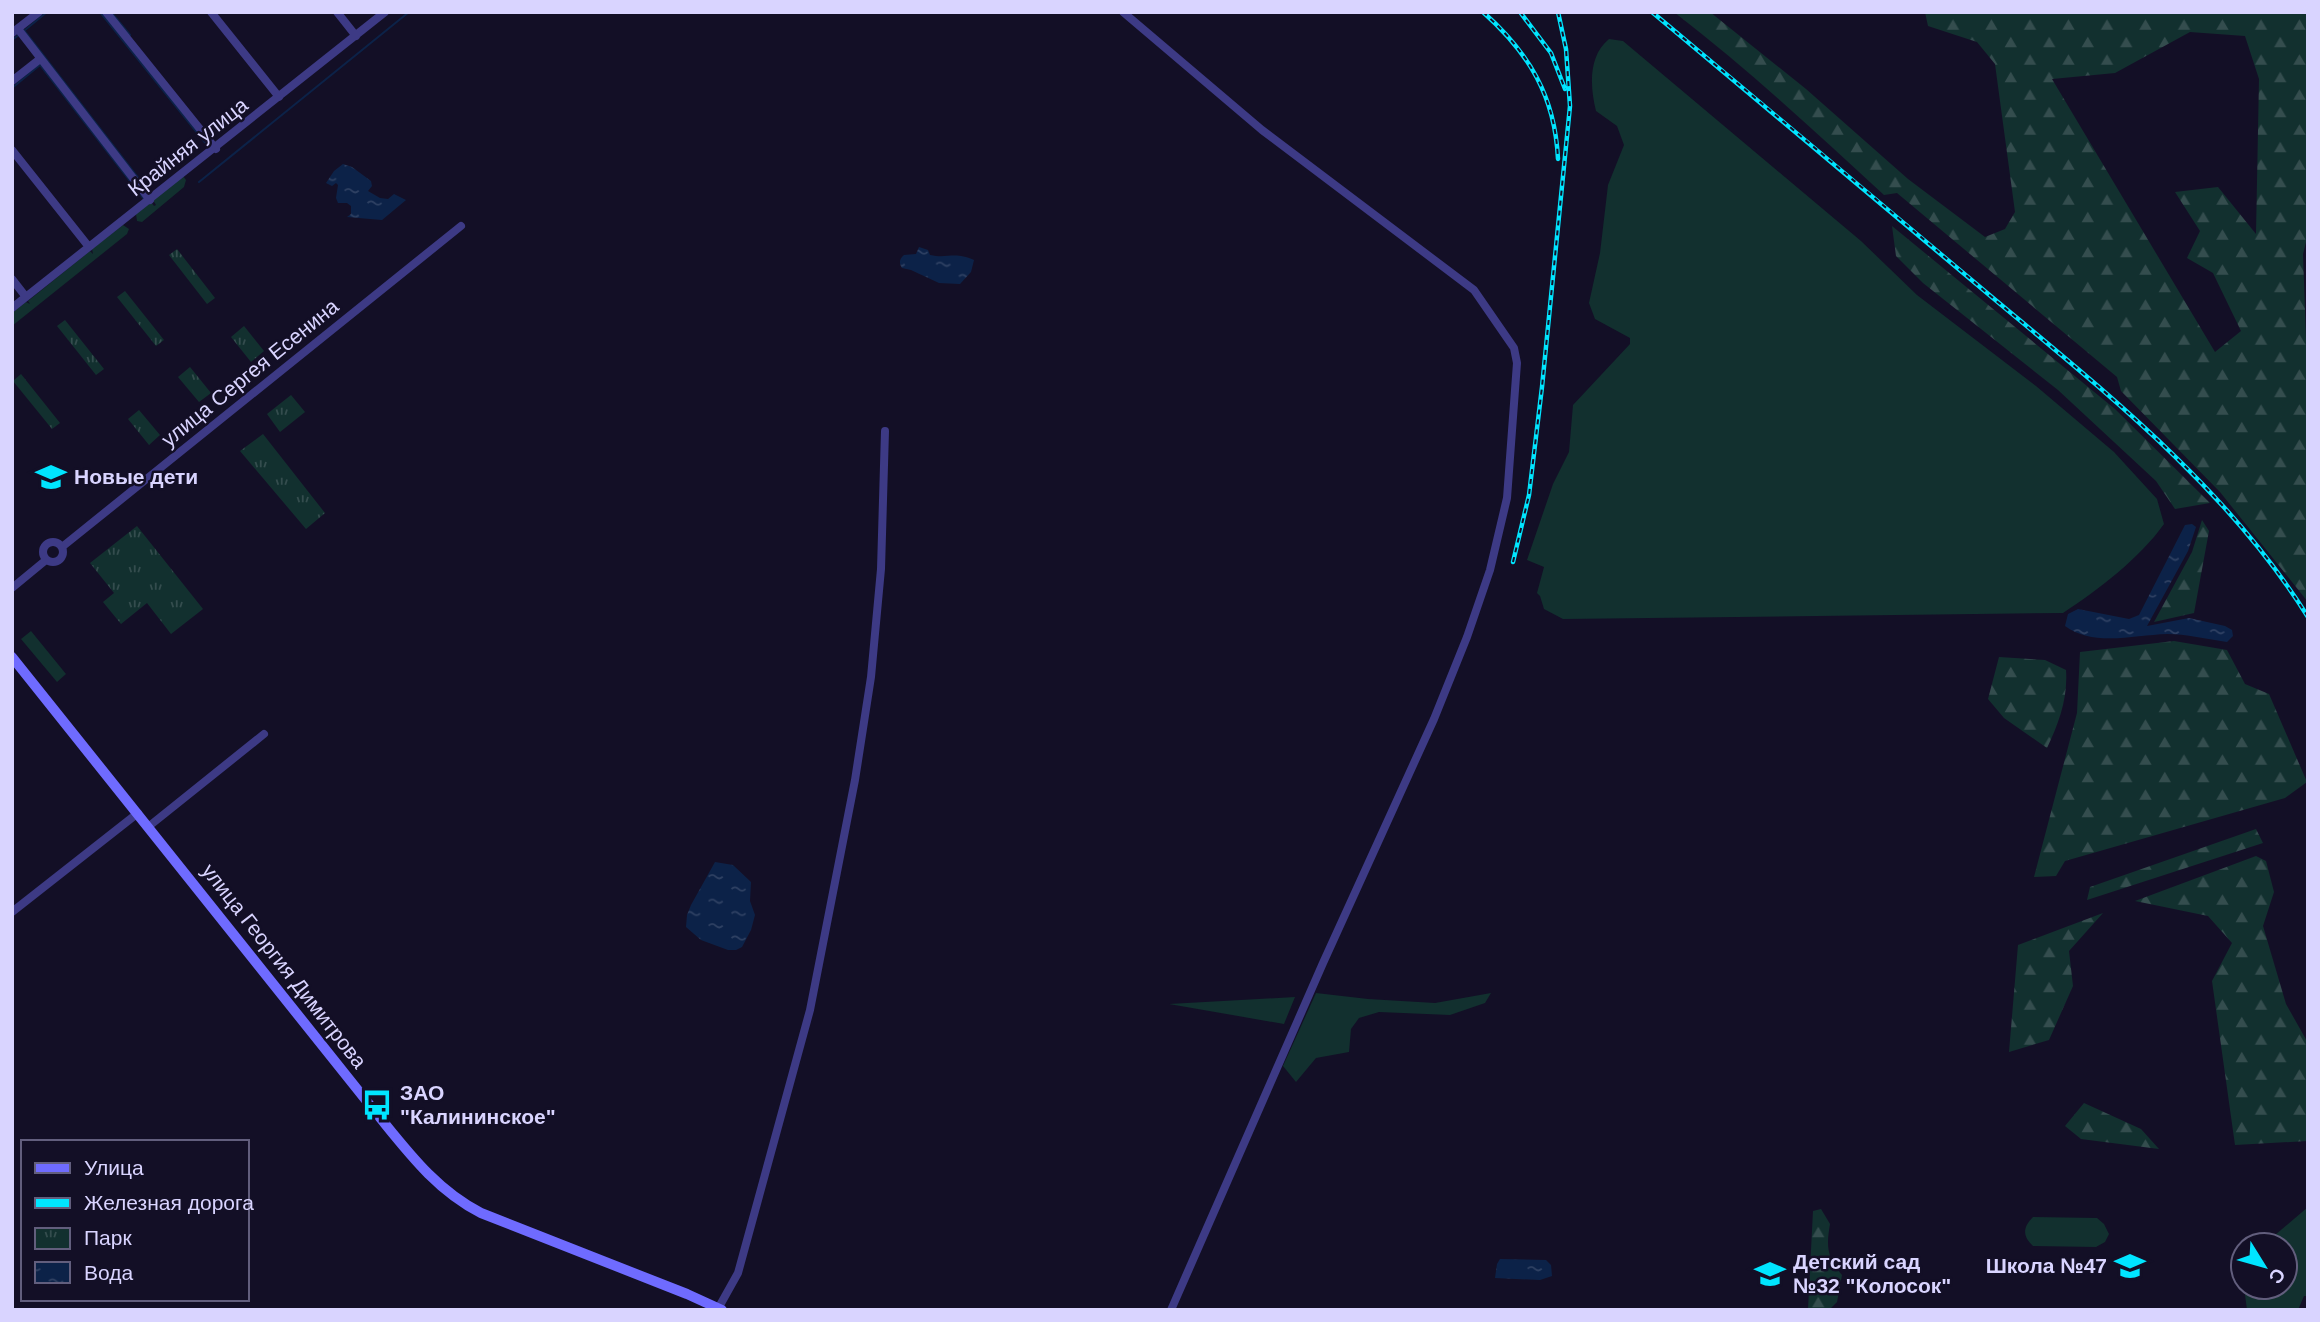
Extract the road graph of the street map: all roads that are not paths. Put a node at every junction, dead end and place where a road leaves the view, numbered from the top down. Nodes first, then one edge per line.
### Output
1 (39, 12) edge
2 (106, 12) edge
3 (211, 12) edge
4 (337, 12) edge
5 (385, 12) edge
6 (1123, 12) edge
7 (15, 31) edge
8 (356, 36) junction
9 (40, 59) junction
10 (12, 81) edge
11 (279, 97) junction
12 (216, 149) junction
13 (12, 150) edge
14 (150, 200) junction
15 (460, 226) dead end
16 (89, 247) junction
17 (12, 279) edge
18 (26, 297) junction
19 (12, 308) edge
20 (884, 431) dead end
21 (62, 547) junction
22 (46, 560) junction
23 (12, 588) edge
24 (12, 657) edge
25 (264, 734) dead end
26 (138, 813) junction
27 (148, 827) junction
28 (12, 912) edge
29 (720, 1309) edge
30 (1171, 1310) edge

1 - 7 street
2 - 12 street
3 - 11 street
4 - 8 street
5 - 8 street, Крайняя улица
6 - 30 street
7 - 9 street
8 - 11 street, Крайняя улица
9 - 10 street
9 - 14 street
11 - 12 street, Крайняя улица
12 - 14 street, Крайняя улица
13 - 16 street
14 - 16 street, Крайняя улица
15 - 21 street, улица Сергея Есенина
16 - 18 street, Крайняя улица
17 - 18 street
18 - 19 street, Крайняя улица
20 - 29 street
21 - 22 street, улица Сергея Есенина
21 - 22 street, улица Сергея Есенина
22 - 23 street, улица Сергея Есенина
24 - 26 street, улица Георгия Димитрова
25 - 27 street
26 - 27 street, улица Георгия Димитрова
26 - 28 street
27 - 29 street, улица Георгия Димитрова

